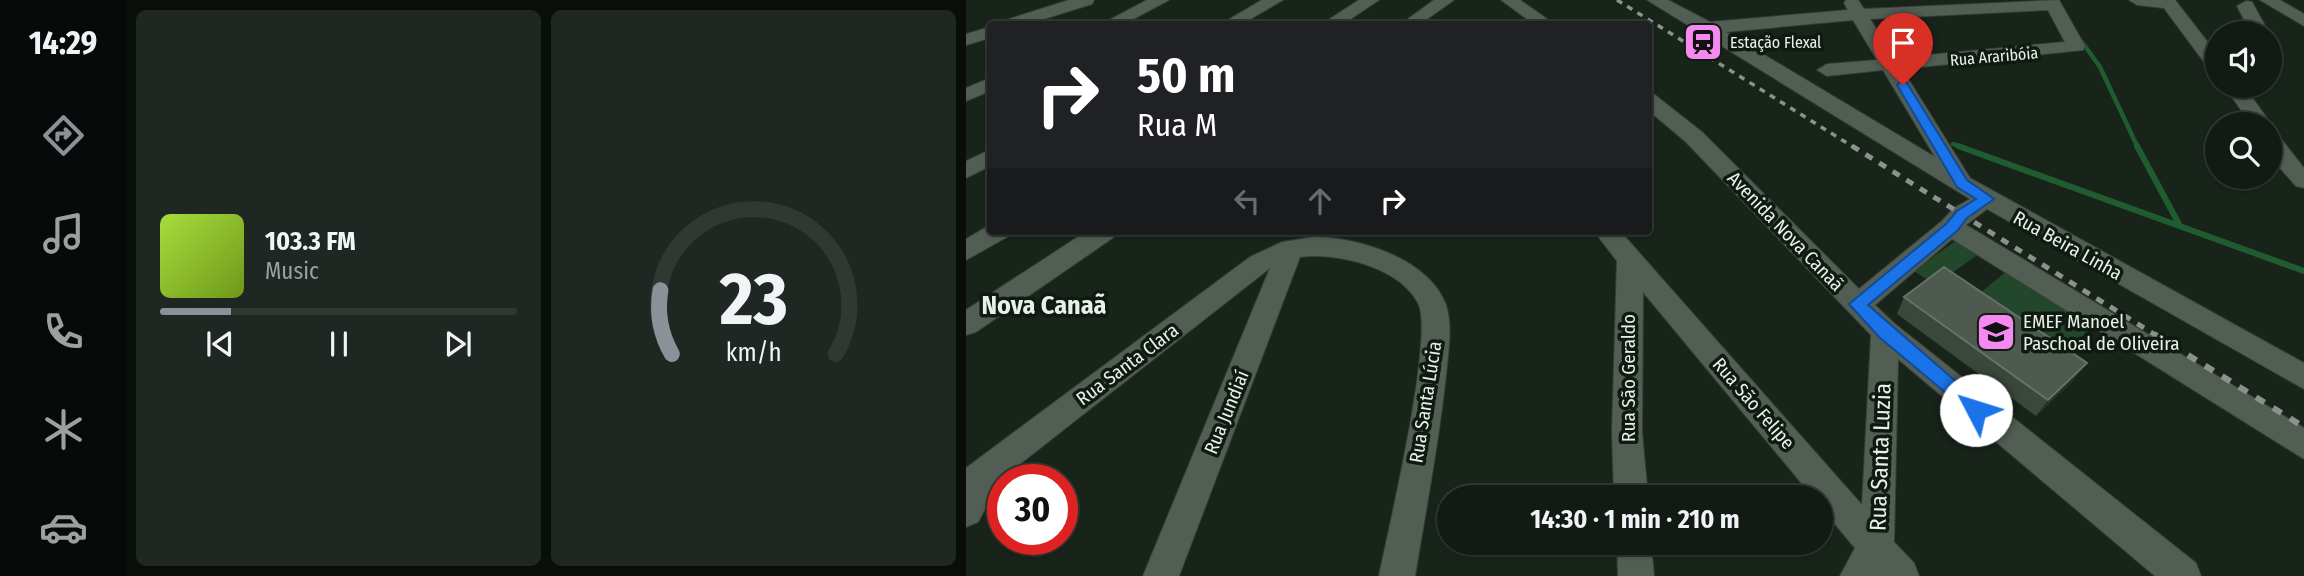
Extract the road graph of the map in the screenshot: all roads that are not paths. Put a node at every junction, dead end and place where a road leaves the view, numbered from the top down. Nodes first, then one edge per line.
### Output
1 (1031, 0) edge
2 (1086, 0) edge
3 (1161, 0) edge
4 (1275, 0) edge
5 (1370, 0) edge
6 (1446, 0) edge
7 (1509, 0) edge
8 (1655, 0) edge
9 (2137, 0) edge
10 (2268, 0) edge
11 (2052, 2) edge
12 (2168, 2) edge
13 (2246, 6) dead end
14 (1855, 7) edge
15 (1433, 18) edge
16 (1000, 21) edge
17 (1021, 21) edge
18 (1117, 21) edge
19 (1236, 21) edge
20 (1336, 21) edge
21 (1540, 21) edge
22 (2254, 21) edge
23 (2304, 21) edge
24 (1707, 28) junction
25 (2205, 40) edge
26 (2076, 46) joint
27 (1890, 64) junction
28 (1827, 71) dead end
29 (987, 86) edge
30 (966, 96) edge
31 (1652, 102) edge
32 (987, 159) edge
33 (2282, 159) edge
34 (966, 171) edge
35 (2304, 181) edge
36 (1962, 183) junction
37 (1987, 199) junction
38 (1951, 227) junction
39 (992, 235) edge
40 (1099, 235) edge
41 (1609, 235) edge
42 (1291, 248) junction
43 (966, 251) edge
44 (1630, 259) junction
45 (1857, 304) junction
46 (966, 324) edge
47 (1885, 332) junction
48 (2304, 377) edge
49 (2304, 445) edge
50 (994, 464) edge
51 (987, 470) edge
52 (987, 475) edge
53 (1630, 485) edge
54 (966, 487) edge
55 (966, 512) edge
56 (1877, 544) junction
57 (1635, 555) edge
58 (1161, 576) edge
59 (1397, 576) edge
60 (1636, 576) edge
61 (1858, 576) edge
62 (1901, 576) edge
63 (2183, 576) edge

1 - 16 street
2 - 17 street
3 - 18 street
4 - 19 street
5 - 20 street
6 - 15 street
7 - 21 street
8 - 24 street, Rua Beira Linha
9 - 12 street
10 - 23 street
11 - 14 street
11 - 26 street
12 - 25 street
13 - 22 street
14 - 24 street
14 - 27 street
24 - 36 street, Rua Beira Linha
26 - 27 street, Rua Araribóia
27 - 28 street, Rua Araribóia
27 - 36 street
29 - 30 street
31 - 45 street, Avenida Nova Canaã
32 - 34 street
33 - 35 street
36 - 37 street, Rua Beira Linha
37 - 38 street
37 - 48 street, Rua Beira Linha
38 - 45 street
38 - 49 street
39 - 43 street
40 - 46 street
41 - 44 street, Rua São Felipe
42 - 50 street, Rua Santa Clara
42 - 58 street, Rua Jundiaí
42 - 59 street, Rua Santa Lúcia
44 - 53 street, Rua São Geraldo
44 - 56 street, Rua São Felipe
45 - 47 street, Avenida Nova Canaã
47 - 56 street, Rua Santa Luzia
47 - 63 street, Avenida Nova Canaã
51 - 54 street, Rua Santa Clara
52 - 55 street
56 - 61 street, Rua Santa Luzia
56 - 62 street, Rua São Felipe
57 - 60 street

